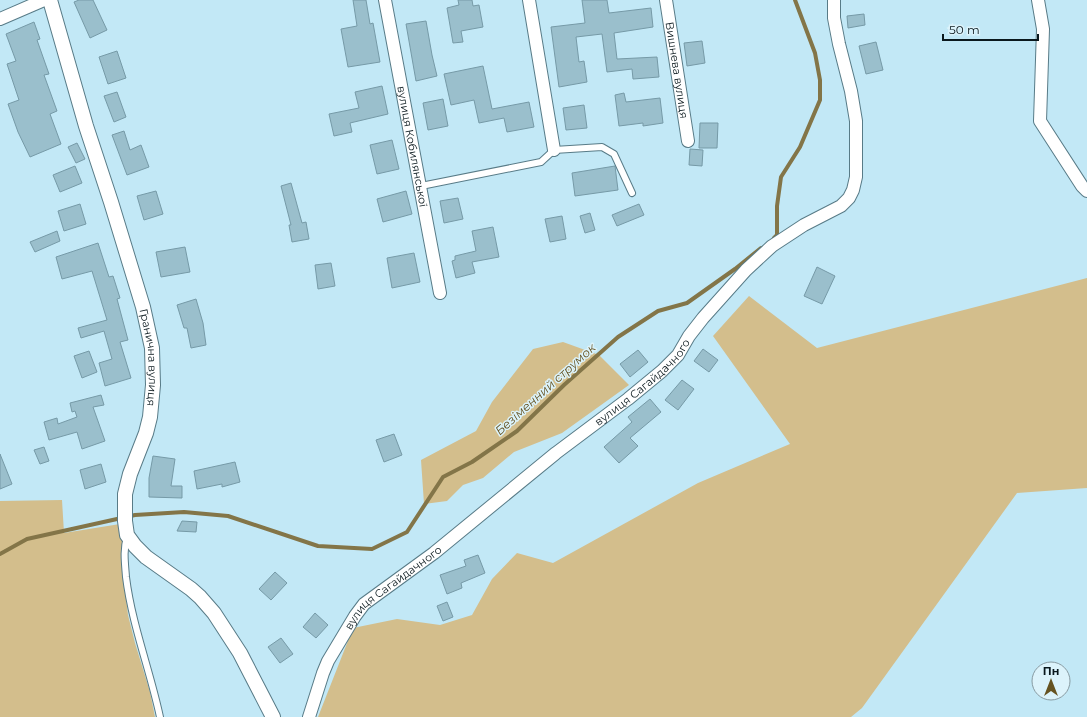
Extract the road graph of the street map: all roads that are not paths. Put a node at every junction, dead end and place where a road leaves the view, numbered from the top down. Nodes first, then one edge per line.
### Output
1 (44, 0) edge
2 (50, 0) edge
3 (385, 0) edge
4 (529, 0) edge
5 (666, 0) edge
6 (834, 0) edge
7 (1038, 0) edge
8 (0, 19) edge
9 (688, 141) dead end
10 (554, 150) junction
11 (421, 186) junction
12 (1087, 191) edge
13 (632, 193) dead end
14 (440, 293) dead end
15 (127, 535) junction
16 (160, 717) edge
17 (272, 717) edge
18 (309, 717) edge

1 - 8 street
2 - 15 street, Гранична вулиця
3 - 11 street, вулиця Кобилянської
4 - 10 street
5 - 9 street, Вишнева вулиця
6 - 18 street, вулиця Сагайдачного
7 - 12 street
10 - 11 lane
10 - 13 lane
11 - 14 street, вулиця Кобилянської
15 - 16 lane
15 - 17 street, Гранична вулиця

